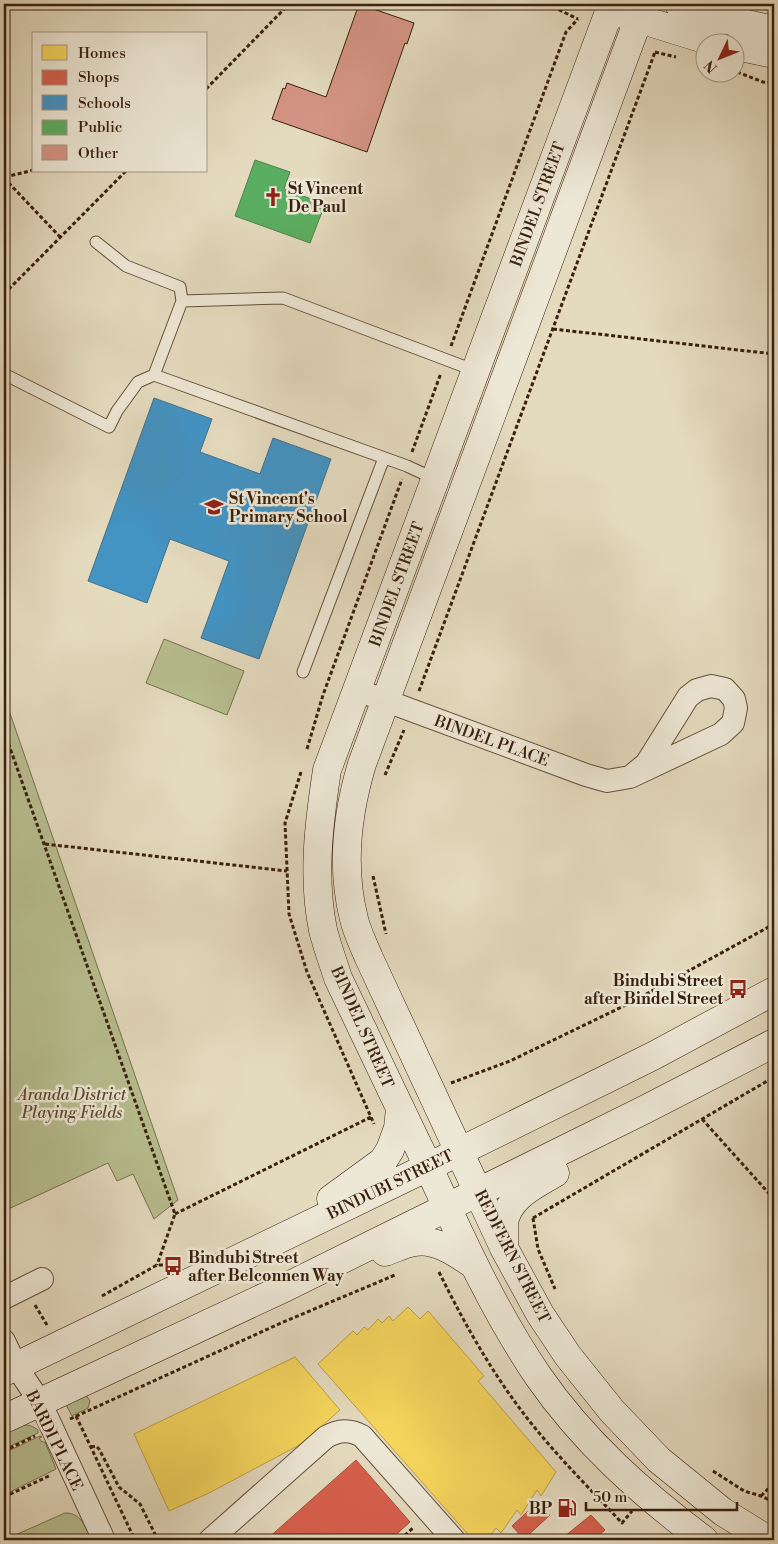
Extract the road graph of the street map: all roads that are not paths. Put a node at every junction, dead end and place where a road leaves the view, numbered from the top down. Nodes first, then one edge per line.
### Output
1 (679, 4) edge
2 (606, 6) edge
3 (641, 12) edge
4 (774, 30) edge
5 (696, 35) edge
6 (746, 48) edge
7 (774, 54) edge
8 (530, 223) junction
9 (560, 230) junction
10 (96, 242) dead end
11 (182, 301) junction
12 (476, 371) junction
13 (4, 374) edge
14 (154, 375) junction
15 (384, 458) junction
16 (435, 479) junction
17 (464, 492) junction
18 (303, 672) dead end
19 (357, 690) junction
20 (386, 701) junction
21 (630, 777) junction
22 (359, 868) junction
23 (317, 869) junction
24 (774, 991) edge
25 (774, 1042) edge
26 (400, 1109) junction
27 (644, 1110) junction
28 (460, 1151) junction
29 (428, 1167) junction
30 (479, 1192) junction
31 (447, 1208) junction
32 (504, 1248) junction
33 (252, 1250) junction
34 (474, 1265) junction
35 (42, 1279) dead end
36 (282, 1289) junction
37 (4, 1298) edge
38 (4, 1340) edge
39 (10, 1369) edge
40 (40, 1402) junction
41 (4, 1419) edge
42 (723, 1512) junction
43 (450, 1539) edge
44 (104, 1540) edge
45 (210, 1540) edge
46 (703, 1540) edge
47 (768, 1540) edge

1 - 4 main road
2 - 3 main road
2 - 8 main road, BINDEL STREET
3 - 5 main road
3 - 9 main road, BINDEL STREET
6 - 7 main road
8 - 9 main road
8 - 12 main road, BINDEL STREET
9 - 17 main road, BINDEL STREET
10 - 11 lane
11 - 12 lane
11 - 14 lane
12 - 16 main road, BINDEL STREET
13 - 14 lane
14 - 15 lane
15 - 16 lane
15 - 18 lane
16 - 17 main road
16 - 19 main road, BINDEL STREET
17 - 20 main road, BINDEL STREET
19 - 20 street, BINDEL PLACE
19 - 23 main road, BINDEL STREET
20 - 21 street, BINDEL PLACE
20 - 22 main road, BINDEL STREET
21 - 21 street, BINDEL PLACE
22 - 23 main road
22 - 28 main road, BINDEL STREET
23 - 26 main road, BINDEL STREET
24 - 28 main road, BINDUBI STREET
25 - 27 main road
26 - 29 main road, BINDEL STREET
26 - 33 main road
27 - 30 main road
27 - 32 main road
28 - 29 main road, BINDUBI STREET
28 - 30 main road, REDFERN STREET
29 - 31 main road
29 - 33 main road, BINDUBI STREET
30 - 31 main road
30 - 32 main road, REDFERN STREET
31 - 34 main road
31 - 36 main road
32 - 42 main road, REDFERN STREET
33 - 39 main road, BINDUBI STREET
34 - 36 main road
34 - 46 main road
35 - 37 street
36 - 40 main road
38 - 39 street, BARDI PLACE
39 - 40 street, BARDI PLACE
40 - 41 main road
40 - 44 street, BARDI PLACE
42 - 46 main road
42 - 47 main road, REDFERN STREET
43 - 45 street

